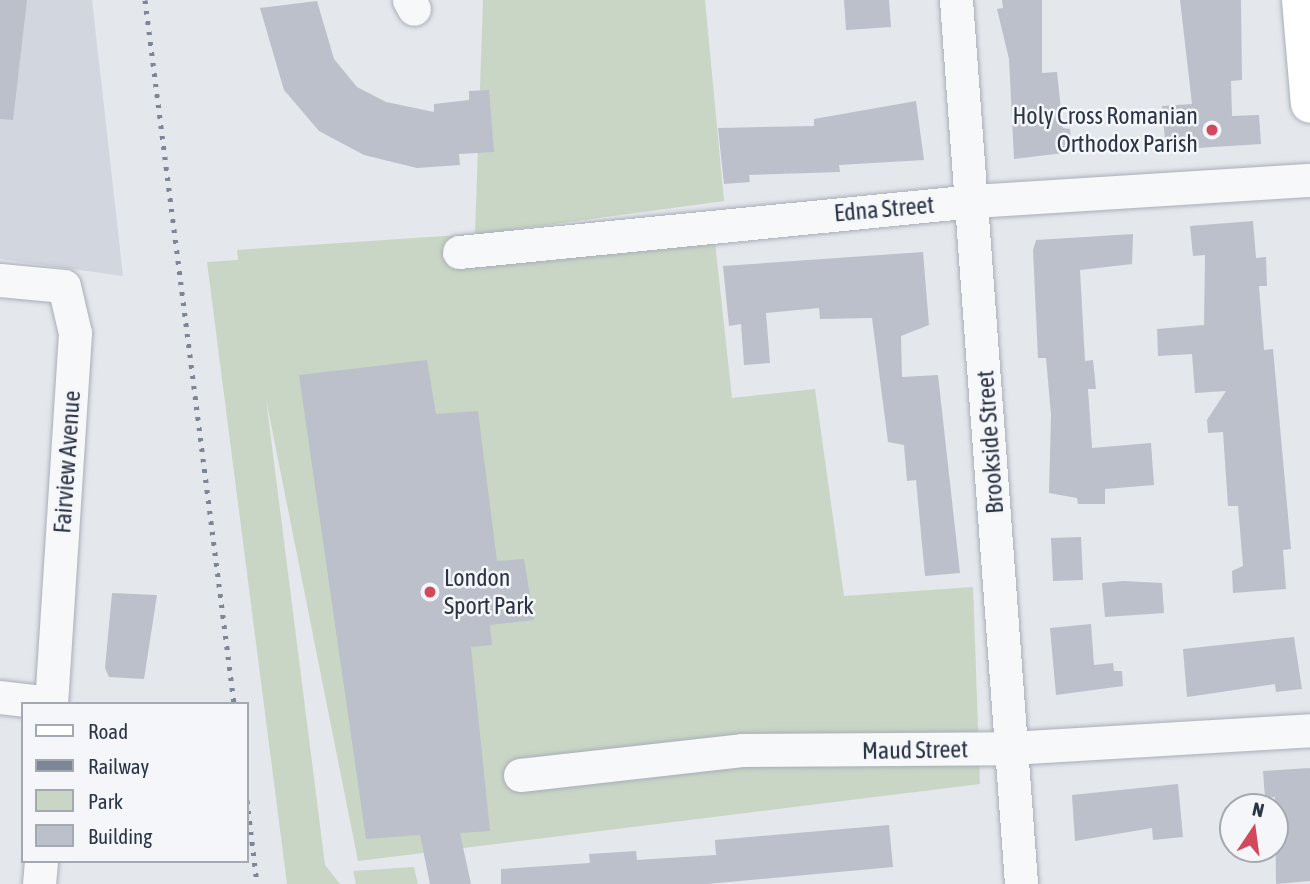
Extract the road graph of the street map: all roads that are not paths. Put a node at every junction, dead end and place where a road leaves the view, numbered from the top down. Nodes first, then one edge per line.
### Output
1 (956, 0) edge
2 (1301, 0) edge
3 (1310, 104) edge
4 (1310, 180) edge
5 (974, 201) junction
6 (459, 252) dead end
7 (0, 280) edge
8 (0, 697) edge
9 (42, 702) edge
10 (51, 702) edge
11 (1310, 730) edge
12 (1010, 748) junction
13 (520, 775) dead end
14 (41, 863) edge
15 (39, 884) edge
16 (1021, 884) edge

1 - 5 street, Brookside Street
2 - 3 main road
4 - 5 street, Edna Street
5 - 6 street, Edna Street
5 - 12 street, Brookside Street
7 - 10 street, Fairview Avenue
8 - 9 street
11 - 12 street, Maud Street
12 - 13 street, Maud Street
12 - 16 street, Brookside Street
14 - 15 street

